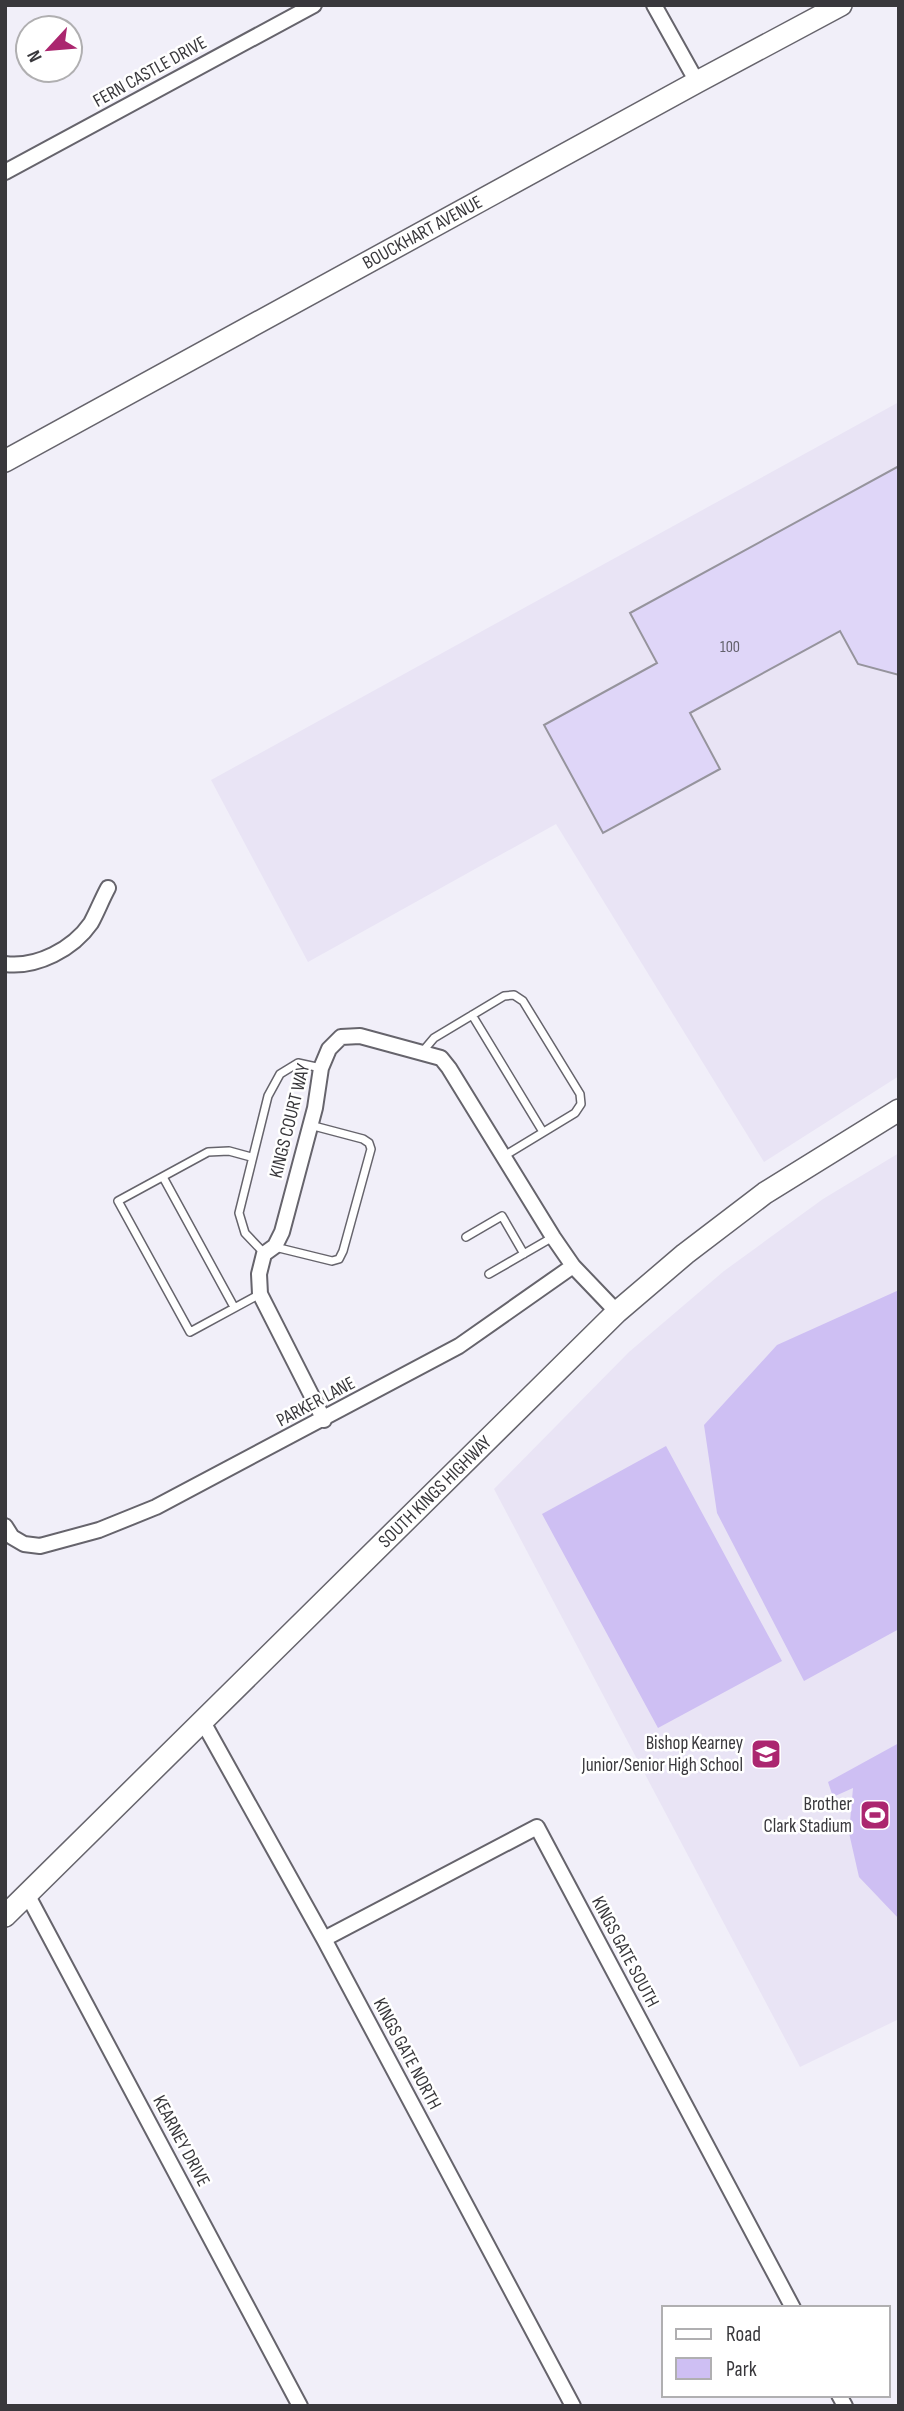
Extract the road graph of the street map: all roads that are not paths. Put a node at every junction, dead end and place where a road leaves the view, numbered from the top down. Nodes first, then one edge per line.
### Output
1 (314, 5) edge
2 (654, 5) edge
3 (841, 5) edge
4 (697, 82) junction
5 (5, 172) edge
6 (5, 461) edge
7 (108, 888) dead end
8 (5, 964) edge
9 (472, 1015) junction
10 (423, 1051) junction
11 (321, 1068) junction
12 (899, 1110) edge
13 (310, 1125) junction
14 (543, 1132) junction
15 (251, 1157) junction
16 (503, 1157) junction
17 (163, 1177) junction
18 (466, 1237) dead end
19 (553, 1237) junction
20 (270, 1250) junction
21 (524, 1254) junction
22 (573, 1266) junction
23 (489, 1274) dead end
24 (260, 1294) junction
25 (234, 1307) junction
26 (617, 1312) junction
27 (324, 1420) junction
28 (5, 1526) edge
29 (204, 1722) junction
30 (27, 1894) junction
31 (5, 1916) edge
32 (324, 1939) junction
33 (792, 2306) edge
34 (300, 2406) edge
35 (573, 2406) edge

1 - 5 street, FERN CASTLE DRIVE
2 - 4 street
3 - 4 main road, BOUCKHART AVENUE
4 - 6 main road, BOUCKHART AVENUE
7 - 8 street
9 - 10 lane
9 - 14 lane
9 - 14 lane
10 - 11 street, KINGS COURT WAY
10 - 16 street, KINGS COURT WAY
11 - 13 street, KINGS COURT WAY
11 - 15 lane
12 - 26 main road, SOUTH KINGS HIGHWAY
13 - 20 street, KINGS COURT WAY
13 - 20 lane
14 - 16 lane
15 - 17 lane
15 - 20 lane
16 - 19 street, KINGS COURT WAY
17 - 25 lane
17 - 25 lane
18 - 21 lane
19 - 21 lane
19 - 22 street, KINGS COURT WAY
20 - 24 street, KINGS COURT WAY
21 - 23 lane
22 - 26 street
22 - 27 street, PARKER LANE
24 - 25 lane
24 - 27 street
26 - 29 main road, SOUTH KINGS HIGHWAY
27 - 28 street, PARKER LANE
29 - 30 main road, SOUTH KINGS HIGHWAY
29 - 32 street, KINGS GATE NORTH
30 - 31 main road, SOUTH KINGS HIGHWAY
30 - 34 street, KEARNEY DRIVE
32 - 33 street, KINGS GATE SOUTH
32 - 35 street, KINGS GATE NORTH

